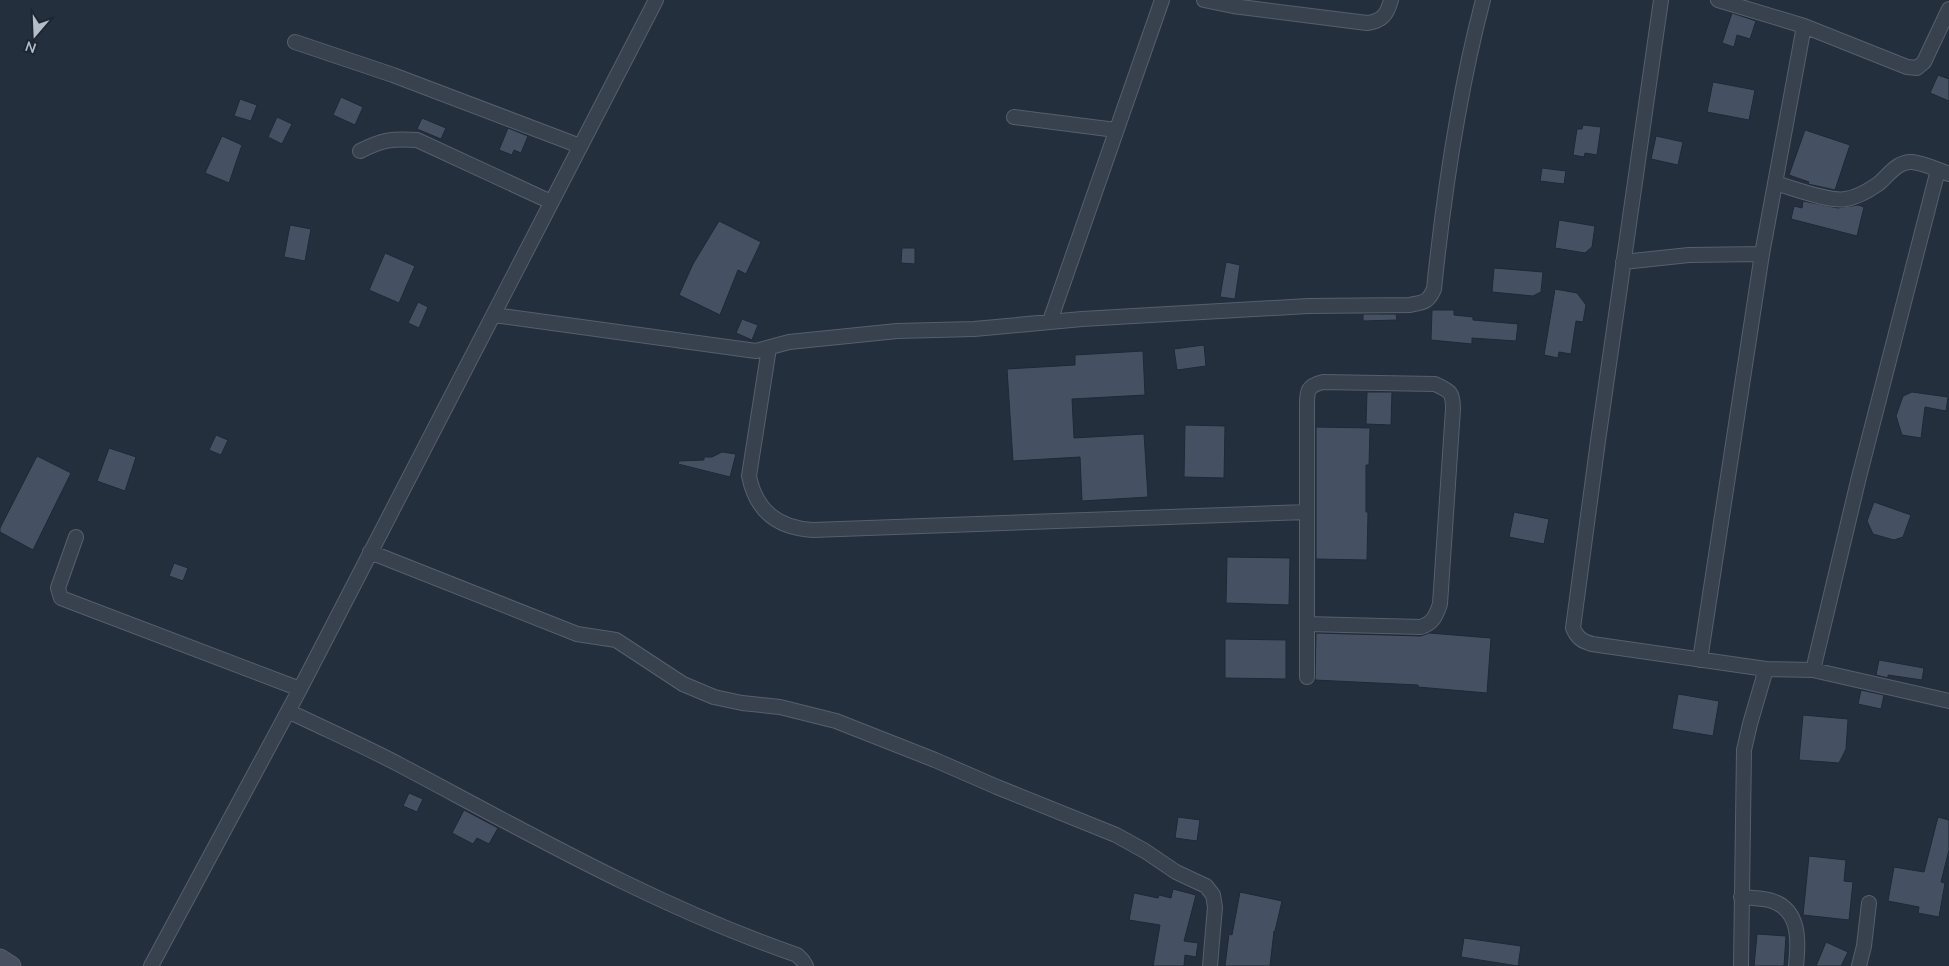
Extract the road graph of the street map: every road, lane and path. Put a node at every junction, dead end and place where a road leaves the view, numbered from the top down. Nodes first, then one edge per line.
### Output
1 (656, 0) edge
2 (1162, 0) edge
3 (1204, 0) edge
4 (1391, 0) edge
5 (1483, 0) edge
6 (1661, 0) edge
7 (1718, 0) edge
8 (1234, 3) edge
9 (1949, 9) edge
10 (1804, 26) junction
11 (295, 42) dead end
12 (1014, 117) dead end
13 (1116, 130) junction
14 (580, 146) junction
15 (360, 152) dead end
16 (1943, 172) edge
17 (1775, 182) junction
18 (552, 202) junction
19 (1762, 254) junction
20 (1623, 262) junction
21 (494, 315) junction
22 (1050, 322) junction
23 (769, 348) junction
24 (1307, 512) junction
25 (76, 537) dead end
26 (370, 552) junction
27 (1307, 624) junction
28 (1700, 660) junction
29 (1766, 670) junction
30 (1813, 670) junction
31 (1307, 677) dead end
32 (300, 689) junction
33 (1949, 701) edge
34 (288, 711) junction
35 (1741, 897) junction
36 (1869, 903) dead end
37 (0, 959) edge
38 (11, 966) edge
39 (151, 966) edge
40 (806, 966) edge
41 (1210, 966) edge
42 (1741, 966) edge
43 (1796, 966) edge
44 (1859, 966) edge

1 - 14 street
2 - 13 street
3 - 8 street
4 - 8 street
5 - 22 street
6 - 20 street
7 - 10 street
9 - 10 street
10 - 17 street
11 - 14 street
12 - 13 street
13 - 22 street
14 - 18 street
15 - 18 street
16 - 17 street
16 - 30 street
17 - 19 street
18 - 21 street
19 - 20 street
19 - 28 street
20 - 28 street
21 - 23 street
21 - 26 street
22 - 23 street
23 - 24 street
24 - 27 street
24 - 27 street
25 - 32 street
26 - 32 street
26 - 41 street
27 - 31 street
28 - 29 street
29 - 30 street
29 - 35 street
30 - 33 street
32 - 34 street
34 - 39 street
34 - 40 street
35 - 42 street
35 - 43 street
36 - 44 street
37 - 38 street

